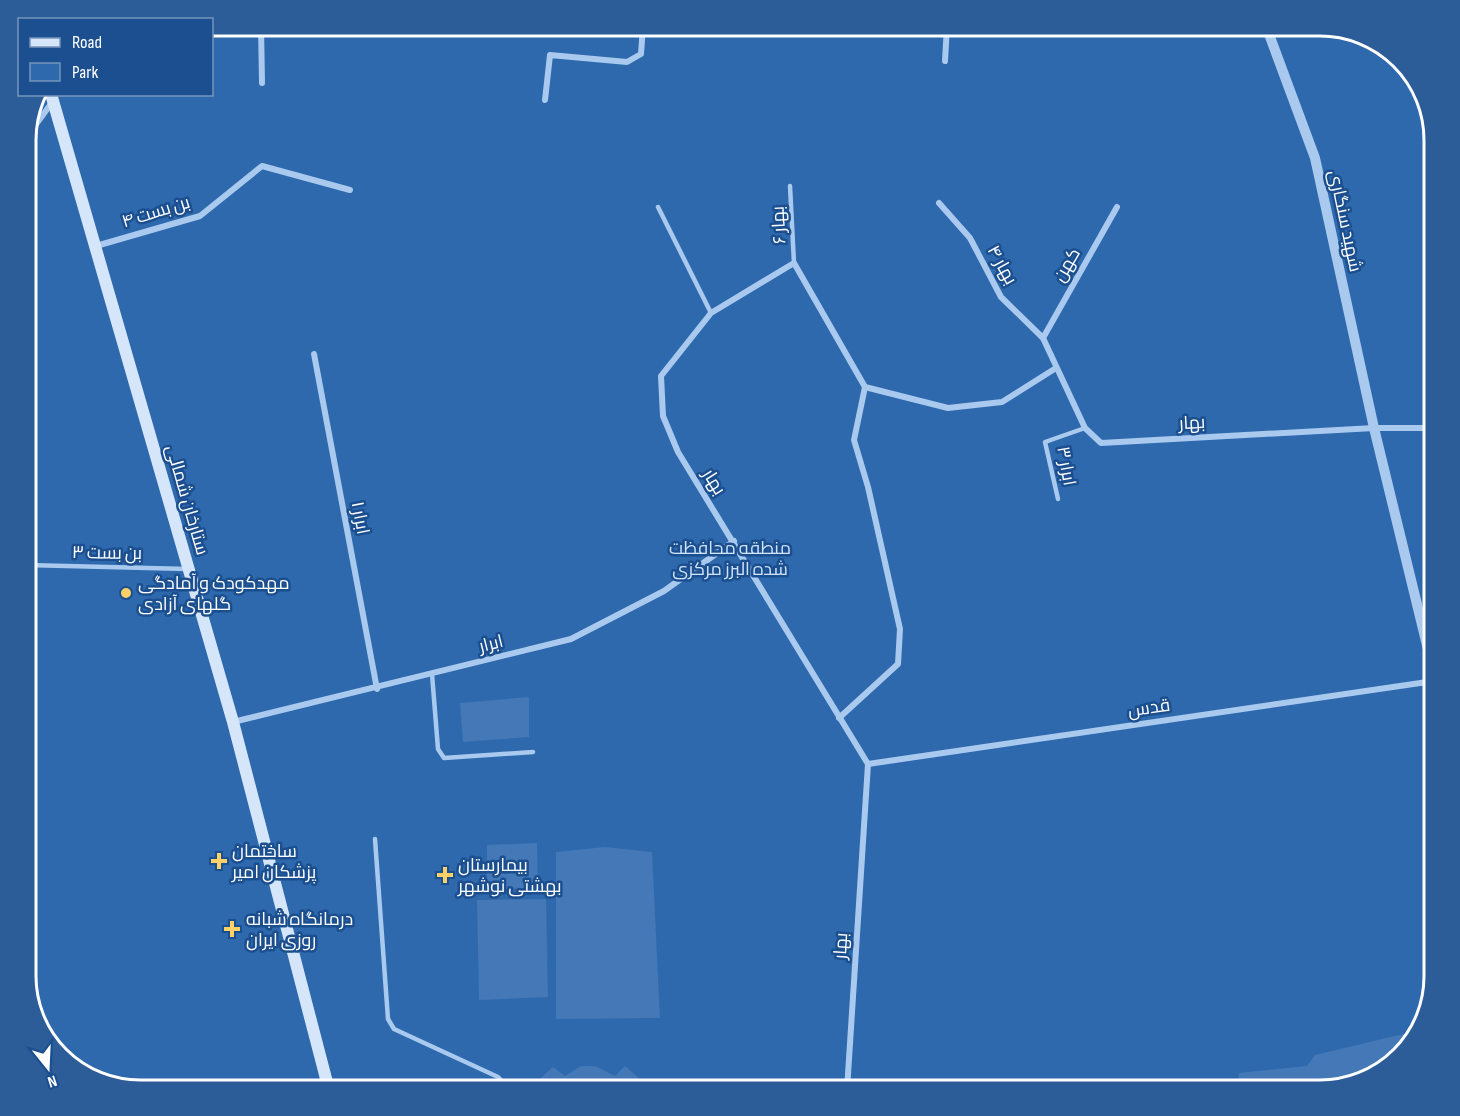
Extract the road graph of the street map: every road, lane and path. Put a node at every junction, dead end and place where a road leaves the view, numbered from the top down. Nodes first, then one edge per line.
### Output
1 (261, 36) edge
2 (642, 36) edge
3 (946, 36) edge
4 (1270, 36) edge
5 (945, 61) dead end
6 (262, 83) dead end
7 (52, 98) edge
8 (545, 100) dead end
9 (39, 118) edge
10 (790, 186) dead end
11 (350, 190) dead end
12 (939, 203) dead end
13 (658, 207) dead end
14 (1117, 207) dead end
15 (96, 246) junction
16 (794, 263) junction
17 (711, 313) junction
18 (1042, 338) junction
19 (314, 354) dead end
20 (1056, 368) junction
21 (866, 387) junction
22 (1085, 428) junction
23 (1374, 428) junction
24 (1424, 428) edge
25 (1058, 499) dead end
26 (734, 541) junction
27 (36, 565) edge
28 (188, 569) junction
29 (1424, 633) edge
30 (432, 674) junction
31 (1424, 682) edge
32 (376, 688) junction
33 (839, 718) junction
34 (233, 722) junction
35 (533, 752) dead end
36 (868, 764) junction
37 (375, 839) dead end
38 (326, 1080) edge
39 (501, 1080) edge
40 (848, 1080) edge

1 - 6 street
2 - 8 street
3 - 5 street
4 - 23 street, شهید سنگاری
7 - 9 street
7 - 15 main road, ستارخان شمالی
10 - 16 lane, بهار ۶
11 - 15 street, بن بست ۴
12 - 18 street, بهار ۴
13 - 17 lane
14 - 18 street, کهن
15 - 28 main road, ستارخان شمالی
16 - 17 street, بهار
16 - 21 street
17 - 26 street, بهار
18 - 20 street
19 - 32 street, ابرار ۱
20 - 21 street
20 - 22 street
21 - 33 street
22 - 23 street, بهار
22 - 25 lane, ابرار ۳
23 - 24 street, بهار
23 - 29 street, شهید سنگاری
26 - 30 street, ابرار
26 - 33 street, بهار
27 - 28 lane, بن بست ۳
28 - 34 main road, ستارخان شمالی
30 - 32 street, ابرار
30 - 35 lane
31 - 36 street, قدس
32 - 34 street, ابرار
33 - 36 street, بهار
34 - 38 main road, ستارخان شمالی
36 - 40 street, بهار
37 - 39 lane

